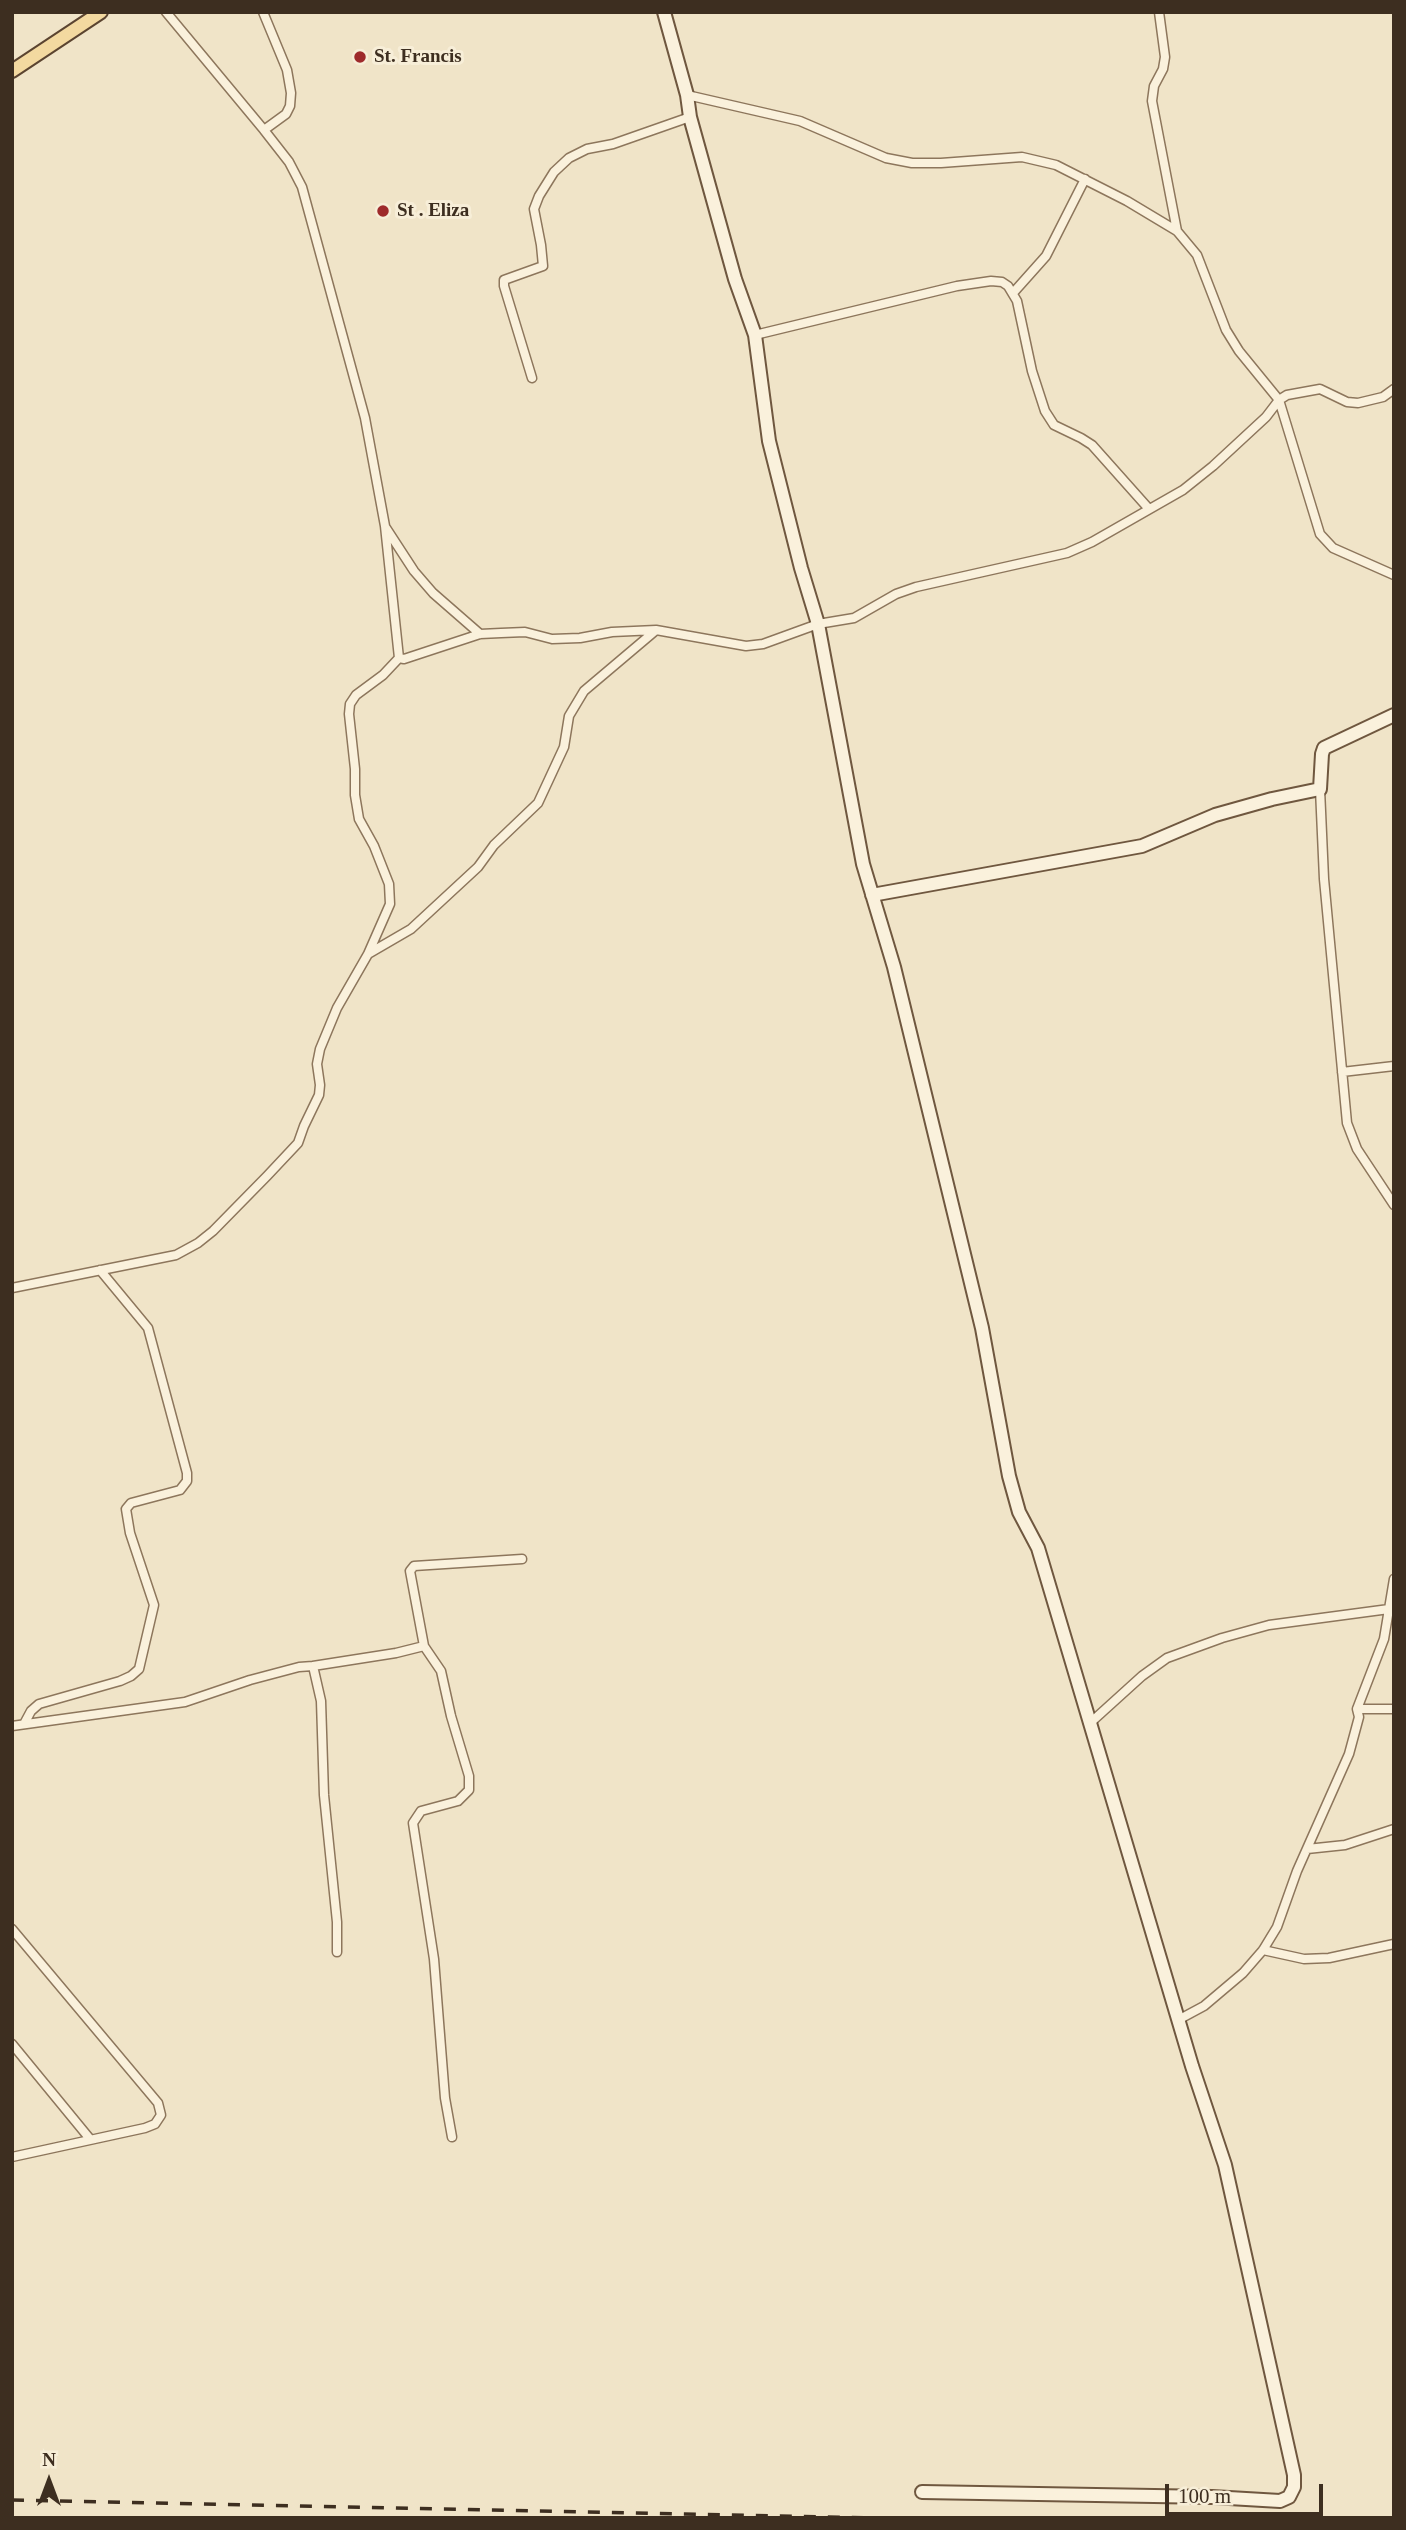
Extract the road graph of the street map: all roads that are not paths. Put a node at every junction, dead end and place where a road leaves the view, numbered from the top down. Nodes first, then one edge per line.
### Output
1 (101, 12) edge
2 (166, 12) edge
3 (262, 12) edge
4 (664, 12) edge
5 (1159, 12) edge
6 (12, 71) edge
7 (687, 95) junction
8 (690, 117) junction
9 (264, 131) junction
10 (1085, 179) junction
11 (1177, 230) junction
12 (1013, 293) junction
13 (755, 335) junction
14 (533, 378) dead end
15 (1394, 389) edge
16 (1279, 400) junction
17 (1149, 509) junction
18 (385, 526) junction
19 (1394, 575) edge
20 (818, 624) junction
21 (656, 630) junction
22 (480, 634) junction
23 (399, 658) junction
24 (1394, 715) edge
25 (1320, 789) junction
26 (872, 895) junction
27 (368, 954) junction
28 (1394, 1066) edge
29 (1342, 1072) junction
30 (1394, 1205) edge
31 (100, 1270) junction
32 (12, 1287) edge
33 (522, 1559) dead end
34 (1394, 1579) edge
35 (1389, 1609) junction
36 (424, 1646) junction
37 (313, 1666) junction
38 (1357, 1709) junction
39 (1394, 1709) edge
40 (24, 1724) junction
41 (1089, 1724) junction
42 (12, 1726) edge
43 (1394, 1829) edge
44 (1307, 1849) junction
45 (12, 1929) edge
46 (1394, 1944) edge
47 (1263, 1950) junction
48 (337, 1952) dead end
49 (1178, 2020) junction
50 (12, 2044) edge
51 (452, 2137) dead end
52 (90, 2139) junction
53 (12, 2157) edge
54 (922, 2492) dead end

1 - 6 main road
2 - 9 street
3 - 9 street
4 - 7 street
5 - 11 street
7 - 8 street
7 - 10 street
8 - 13 street
8 - 14 street
9 - 18 street
10 - 11 street
10 - 12 street
11 - 16 street
12 - 13 street
12 - 17 street
13 - 20 street
15 - 16 street
16 - 17 street
16 - 19 street
17 - 20 street
18 - 22 street
18 - 23 street
20 - 21 street
20 - 26 street
21 - 22 street
21 - 27 street
22 - 23 street
23 - 27 street
24 - 25 street
25 - 26 street
25 - 29 street
26 - 41 street
27 - 31 street
28 - 29 street
29 - 30 street
31 - 32 street
31 - 40 street
33 - 36 street
34 - 35 street
35 - 38 street
35 - 41 street
36 - 37 street
36 - 51 street
37 - 40 street
37 - 48 street
38 - 39 street
38 - 44 street
40 - 42 street
41 - 49 street
43 - 44 street
44 - 47 street
45 - 52 street
46 - 47 street
47 - 49 street
49 - 54 street
50 - 52 street
52 - 53 street

